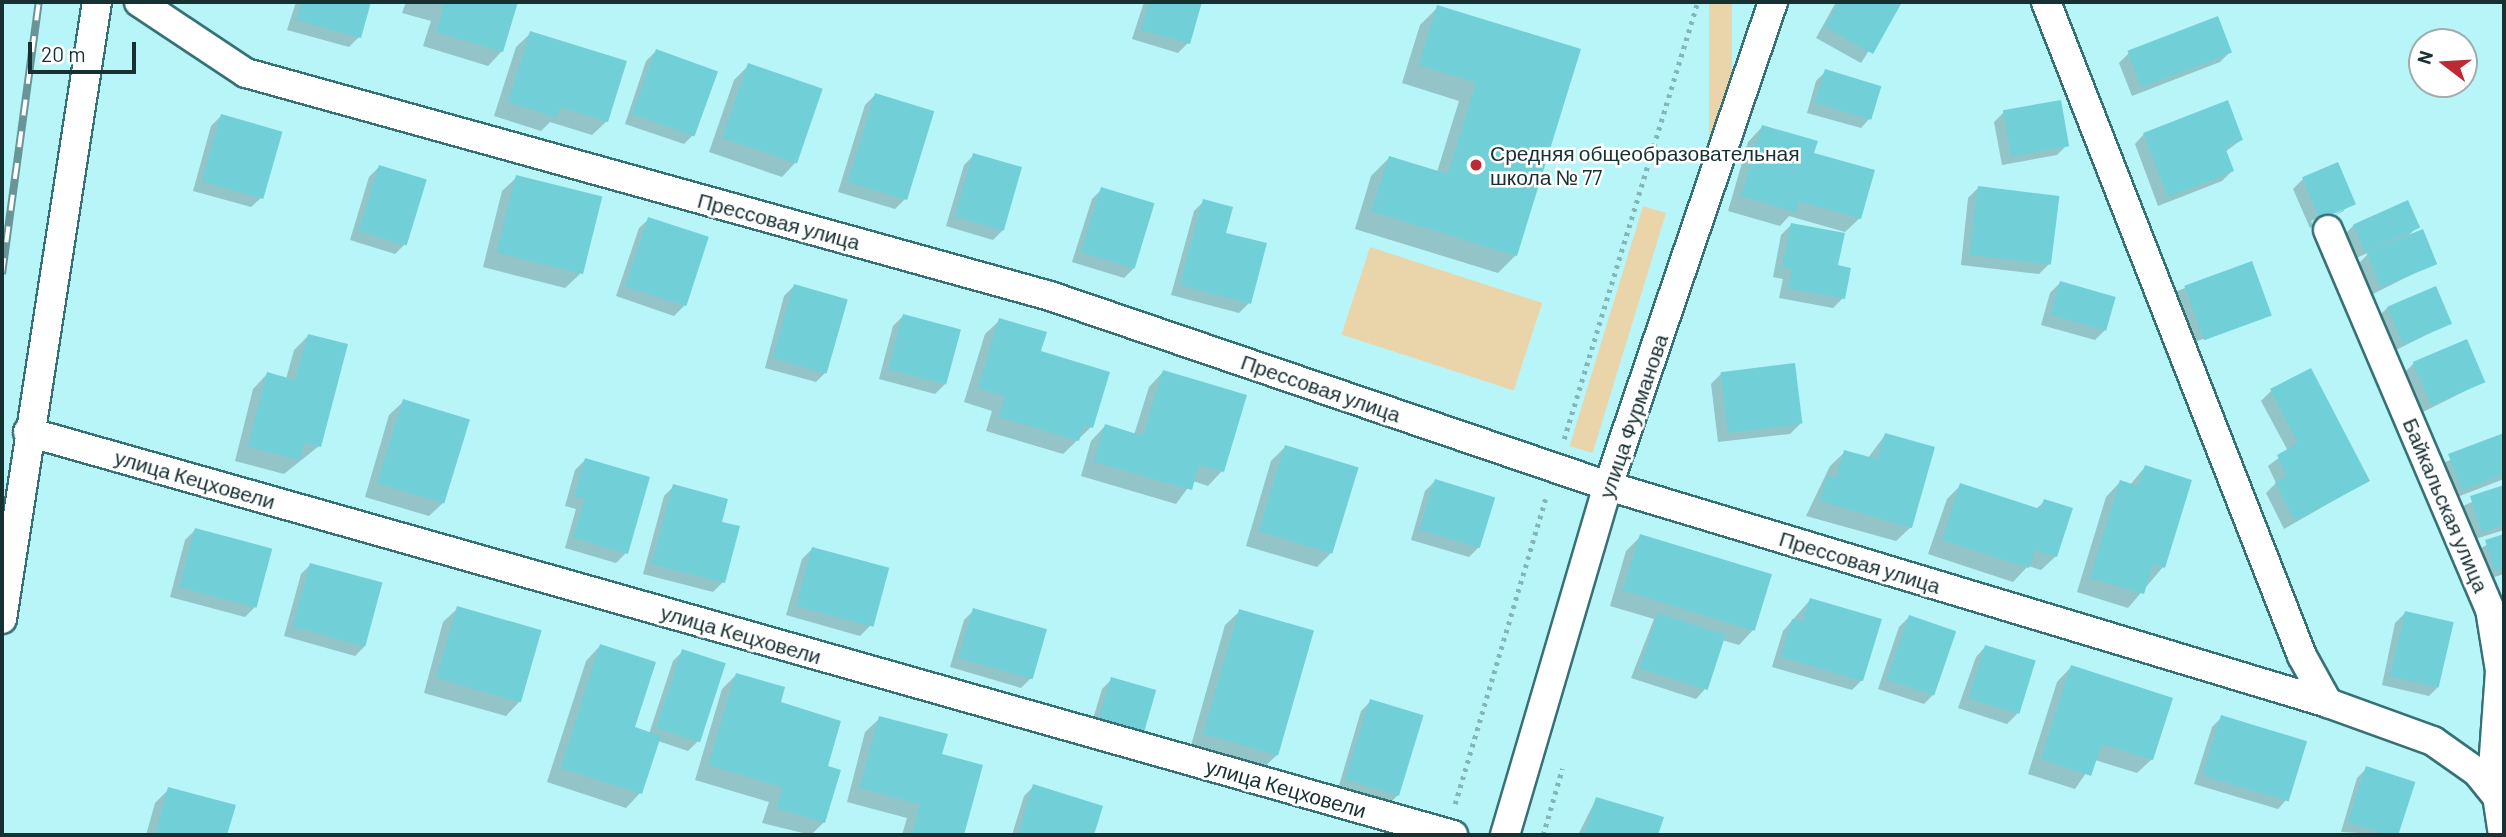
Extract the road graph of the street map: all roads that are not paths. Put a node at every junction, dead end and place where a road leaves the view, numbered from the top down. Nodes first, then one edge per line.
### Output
1 (97, 2) edge
2 (139, 2) edge
3 (1773, 2) edge
4 (2046, 2) edge
5 (2328, 230) dead end
6 (28, 432) junction
7 (1608, 486) junction
8 (2, 619) edge
9 (2328, 703) junction
10 (2495, 794) junction
11 (1450, 834) edge
12 (1506, 835) edge
13 (2503, 835) edge

1 - 6 street
2 - 7 street, Прессовая улица
3 - 7 street, улица Фурманова
4 - 9 street
5 - 10 street, Байкальская улица
6 - 8 street
6 - 11 street, улица Кецховели
7 - 9 street, Прессовая улица
7 - 12 street, улица Фурманова
9 - 10 street, Прессовая улица
10 - 13 street, Байкальская улица

